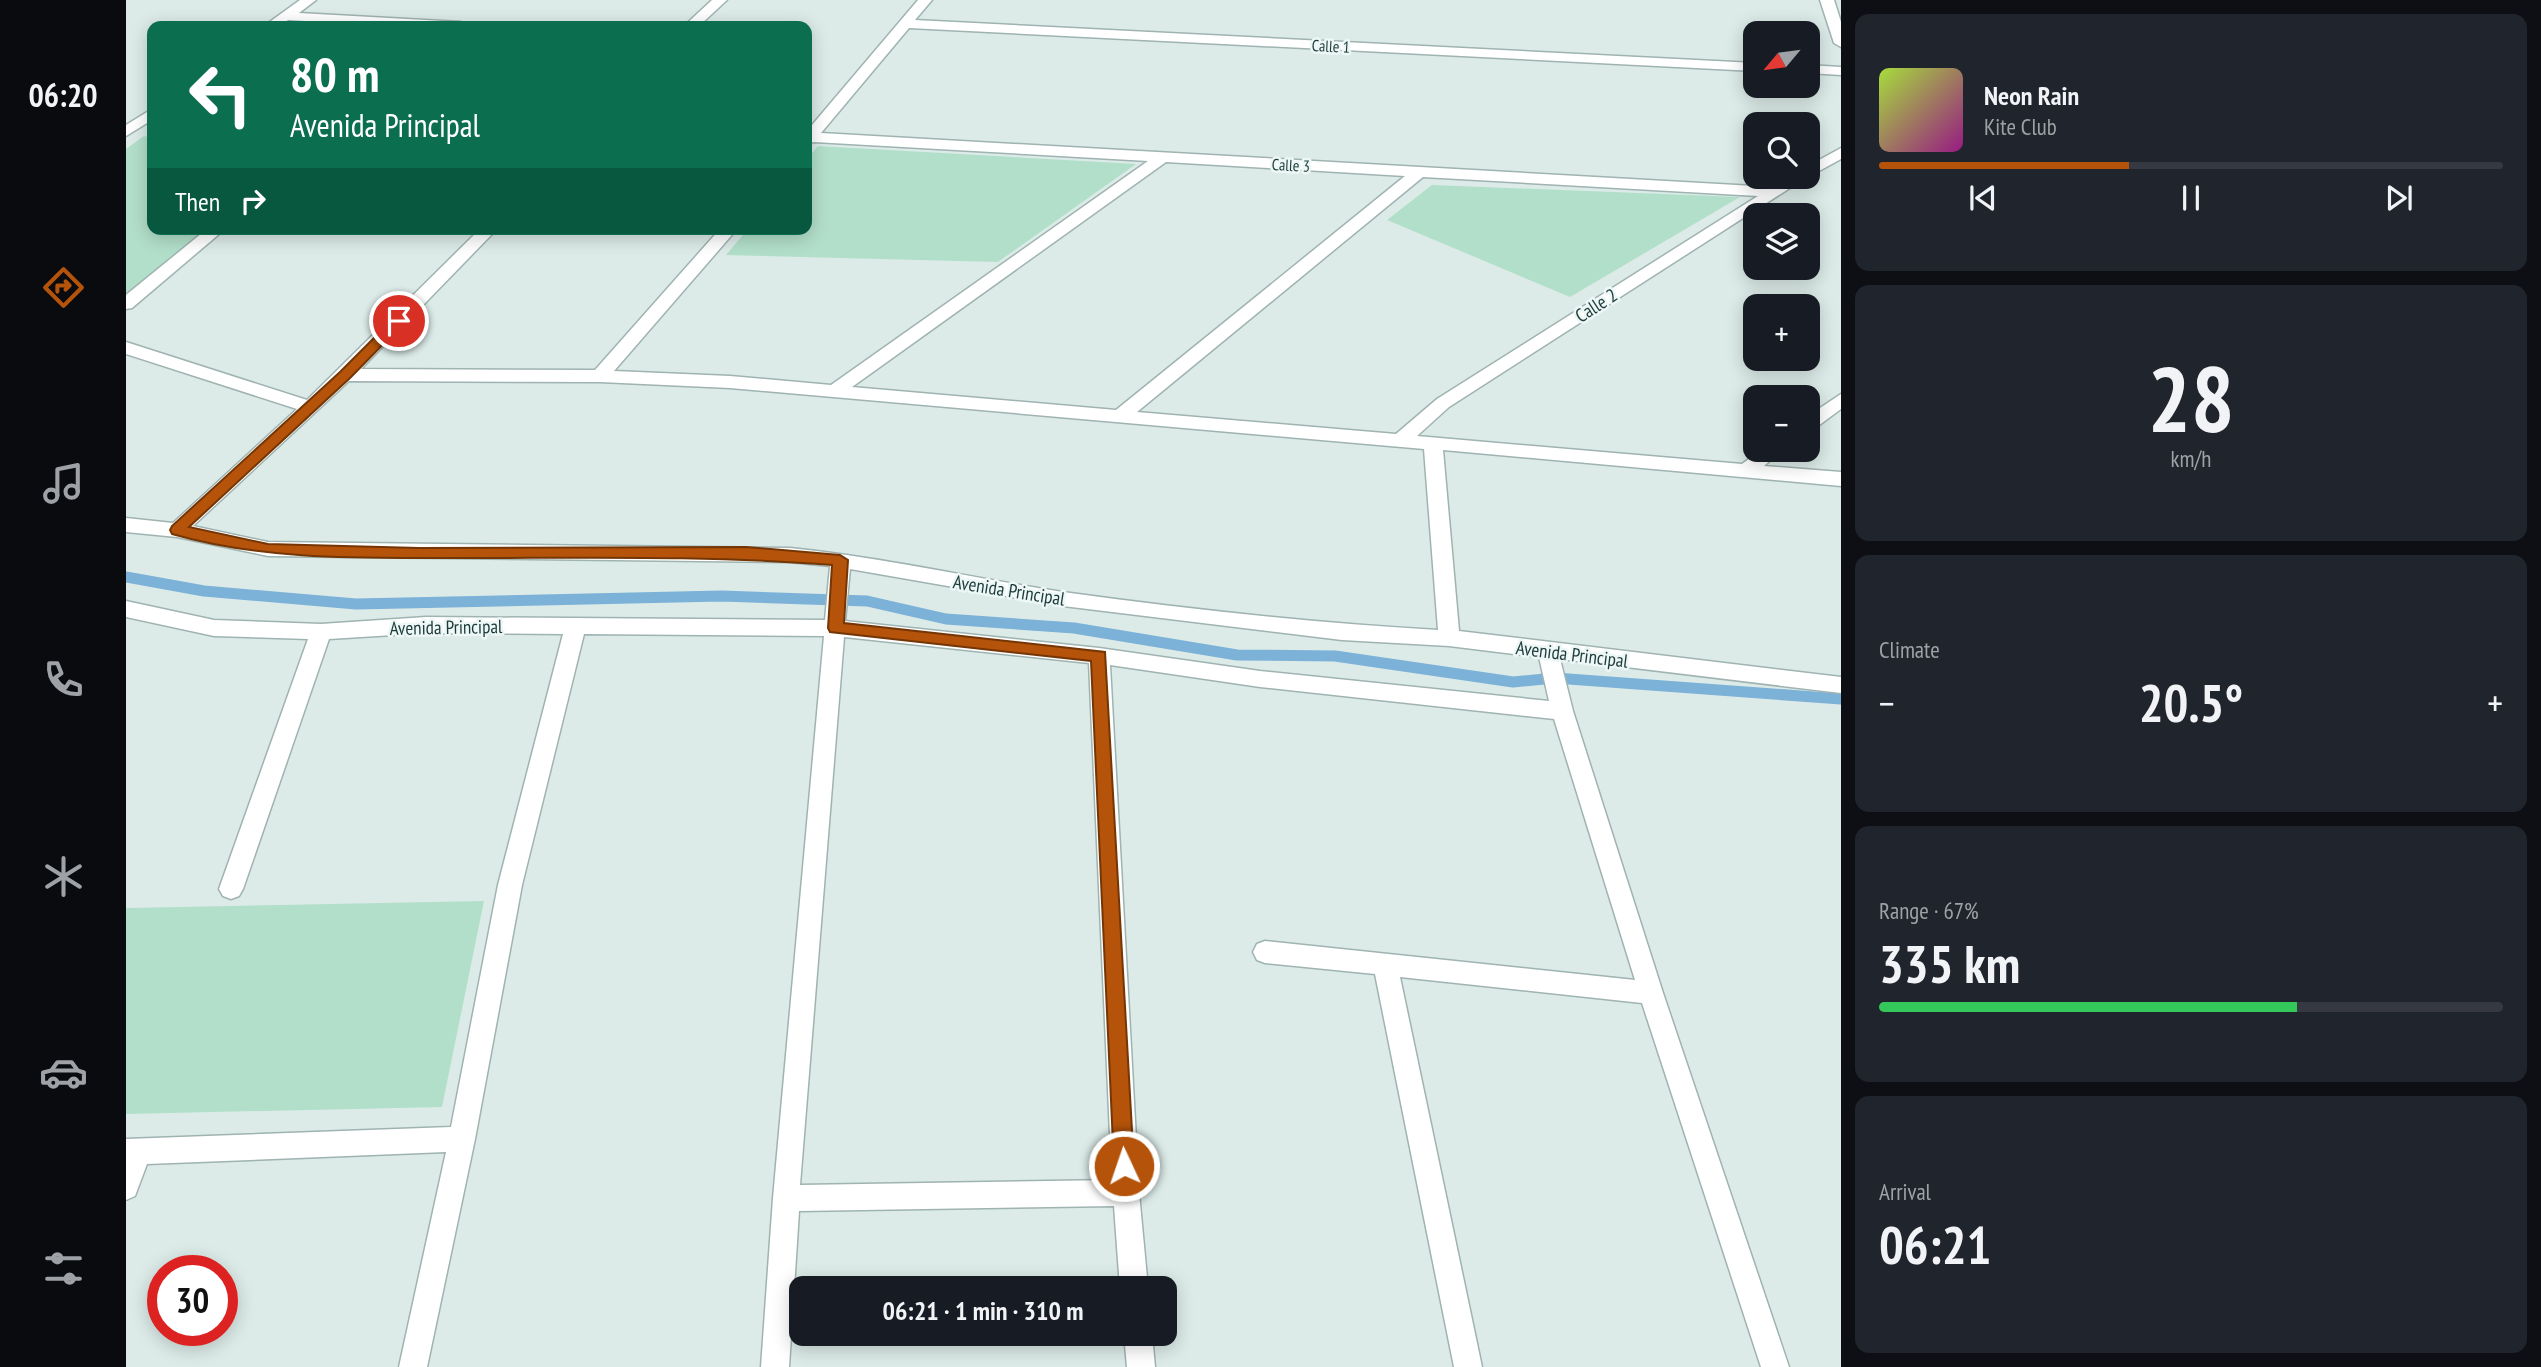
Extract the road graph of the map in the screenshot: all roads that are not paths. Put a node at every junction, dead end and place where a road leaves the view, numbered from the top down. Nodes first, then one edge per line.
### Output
1 (309, 0) edge
2 (720, 0) edge
3 (925, 0) edge
4 (1827, 0) edge
5 (284, 16) junction
6 (278, 21) edge
7 (372, 21) edge
8 (697, 21) edge
9 (906, 24) junction
10 (1841, 43) edge
11 (1743, 65) edge
12 (1820, 70) edge
13 (1841, 71) edge
14 (147, 117) edge
15 (126, 132) edge
16 (812, 134) edge
17 (812, 139) edge
18 (1841, 153) edge
19 (1163, 157) junction
20 (1820, 165) edge
21 (1419, 172) junction
22 (1777, 189) edge
23 (1772, 192) junction
24 (210, 235) edge
25 (483, 235) edge
26 (724, 235) edge
27 (126, 304) edge
28 (126, 348) edge
29 (345, 375) junction
30 (600, 376) junction
31 (833, 393) junction
32 (1841, 400) edge
33 (310, 407) junction
34 (1820, 416) edge
35 (1119, 417) junction
36 (1399, 441) junction
37 (1433, 444) junction
38 (1757, 462) edge
39 (1745, 471) junction
40 (1841, 479) edge
41 (126, 525) edge
42 (177, 530) junction
43 (840, 560) junction
44 (126, 609) edge
45 (836, 619) junction
46 (575, 627) junction
47 (321, 632) junction
48 (1449, 638) junction
49 (1548, 651) junction
50 (1099, 656) junction
51 (1841, 685) edge
52 (1562, 711) junction
53 (231, 889) dead end
54 (1265, 952) dead end
55 (1385, 965) junction
56 (1651, 993) junction
57 (462, 1139) junction
58 (132, 1152) edge
59 (126, 1187) edge
60 (1126, 1193) junction
61 (786, 1198) junction
62 (1133, 1276) edge
63 (1139, 1346) edge
64 (413, 1367) edge
65 (775, 1367) edge
66 (1141, 1367) edge
67 (1468, 1367) edge
68 (1775, 1367) edge

1 - 5 street
2 - 8 street
3 - 9 street
4 - 10 street
5 - 6 street
5 - 7 street
9 - 11 street, Calle 1
9 - 16 street
12 - 13 street
14 - 15 street
17 - 19 street, Calle 3
18 - 20 street
19 - 21 street, Calle 3
19 - 31 street
21 - 23 street, Calle 3
21 - 35 street
22 - 23 street, Calle 2
23 - 36 street, Calle 2
24 - 27 street
25 - 29 street
26 - 30 street
28 - 33 street
29 - 30 street
29 - 33 street
30 - 31 street
31 - 35 street
32 - 34 street
33 - 42 street
35 - 36 street
36 - 37 street
37 - 39 street
37 - 48 street
38 - 39 street
39 - 40 street
41 - 42 street, Avenida Principal
42 - 43 street, Avenida Principal
43 - 45 street
43 - 48 street, Avenida Principal
44 - 47 street, Avenida Principal
45 - 46 street, Avenida Principal
45 - 50 street, Avenida Principal
45 - 61 street
46 - 47 street, Avenida Principal
46 - 57 street
47 - 53 street
48 - 49 street, Avenida Principal
49 - 51 street, Avenida Principal
49 - 52 street
50 - 52 street, Avenida Principal
50 - 60 street
52 - 56 street
54 - 55 street
55 - 56 street
55 - 67 street
56 - 68 street
57 - 58 street
57 - 64 street
58 - 59 street
60 - 61 street
60 - 62 street
61 - 65 street
63 - 66 street

